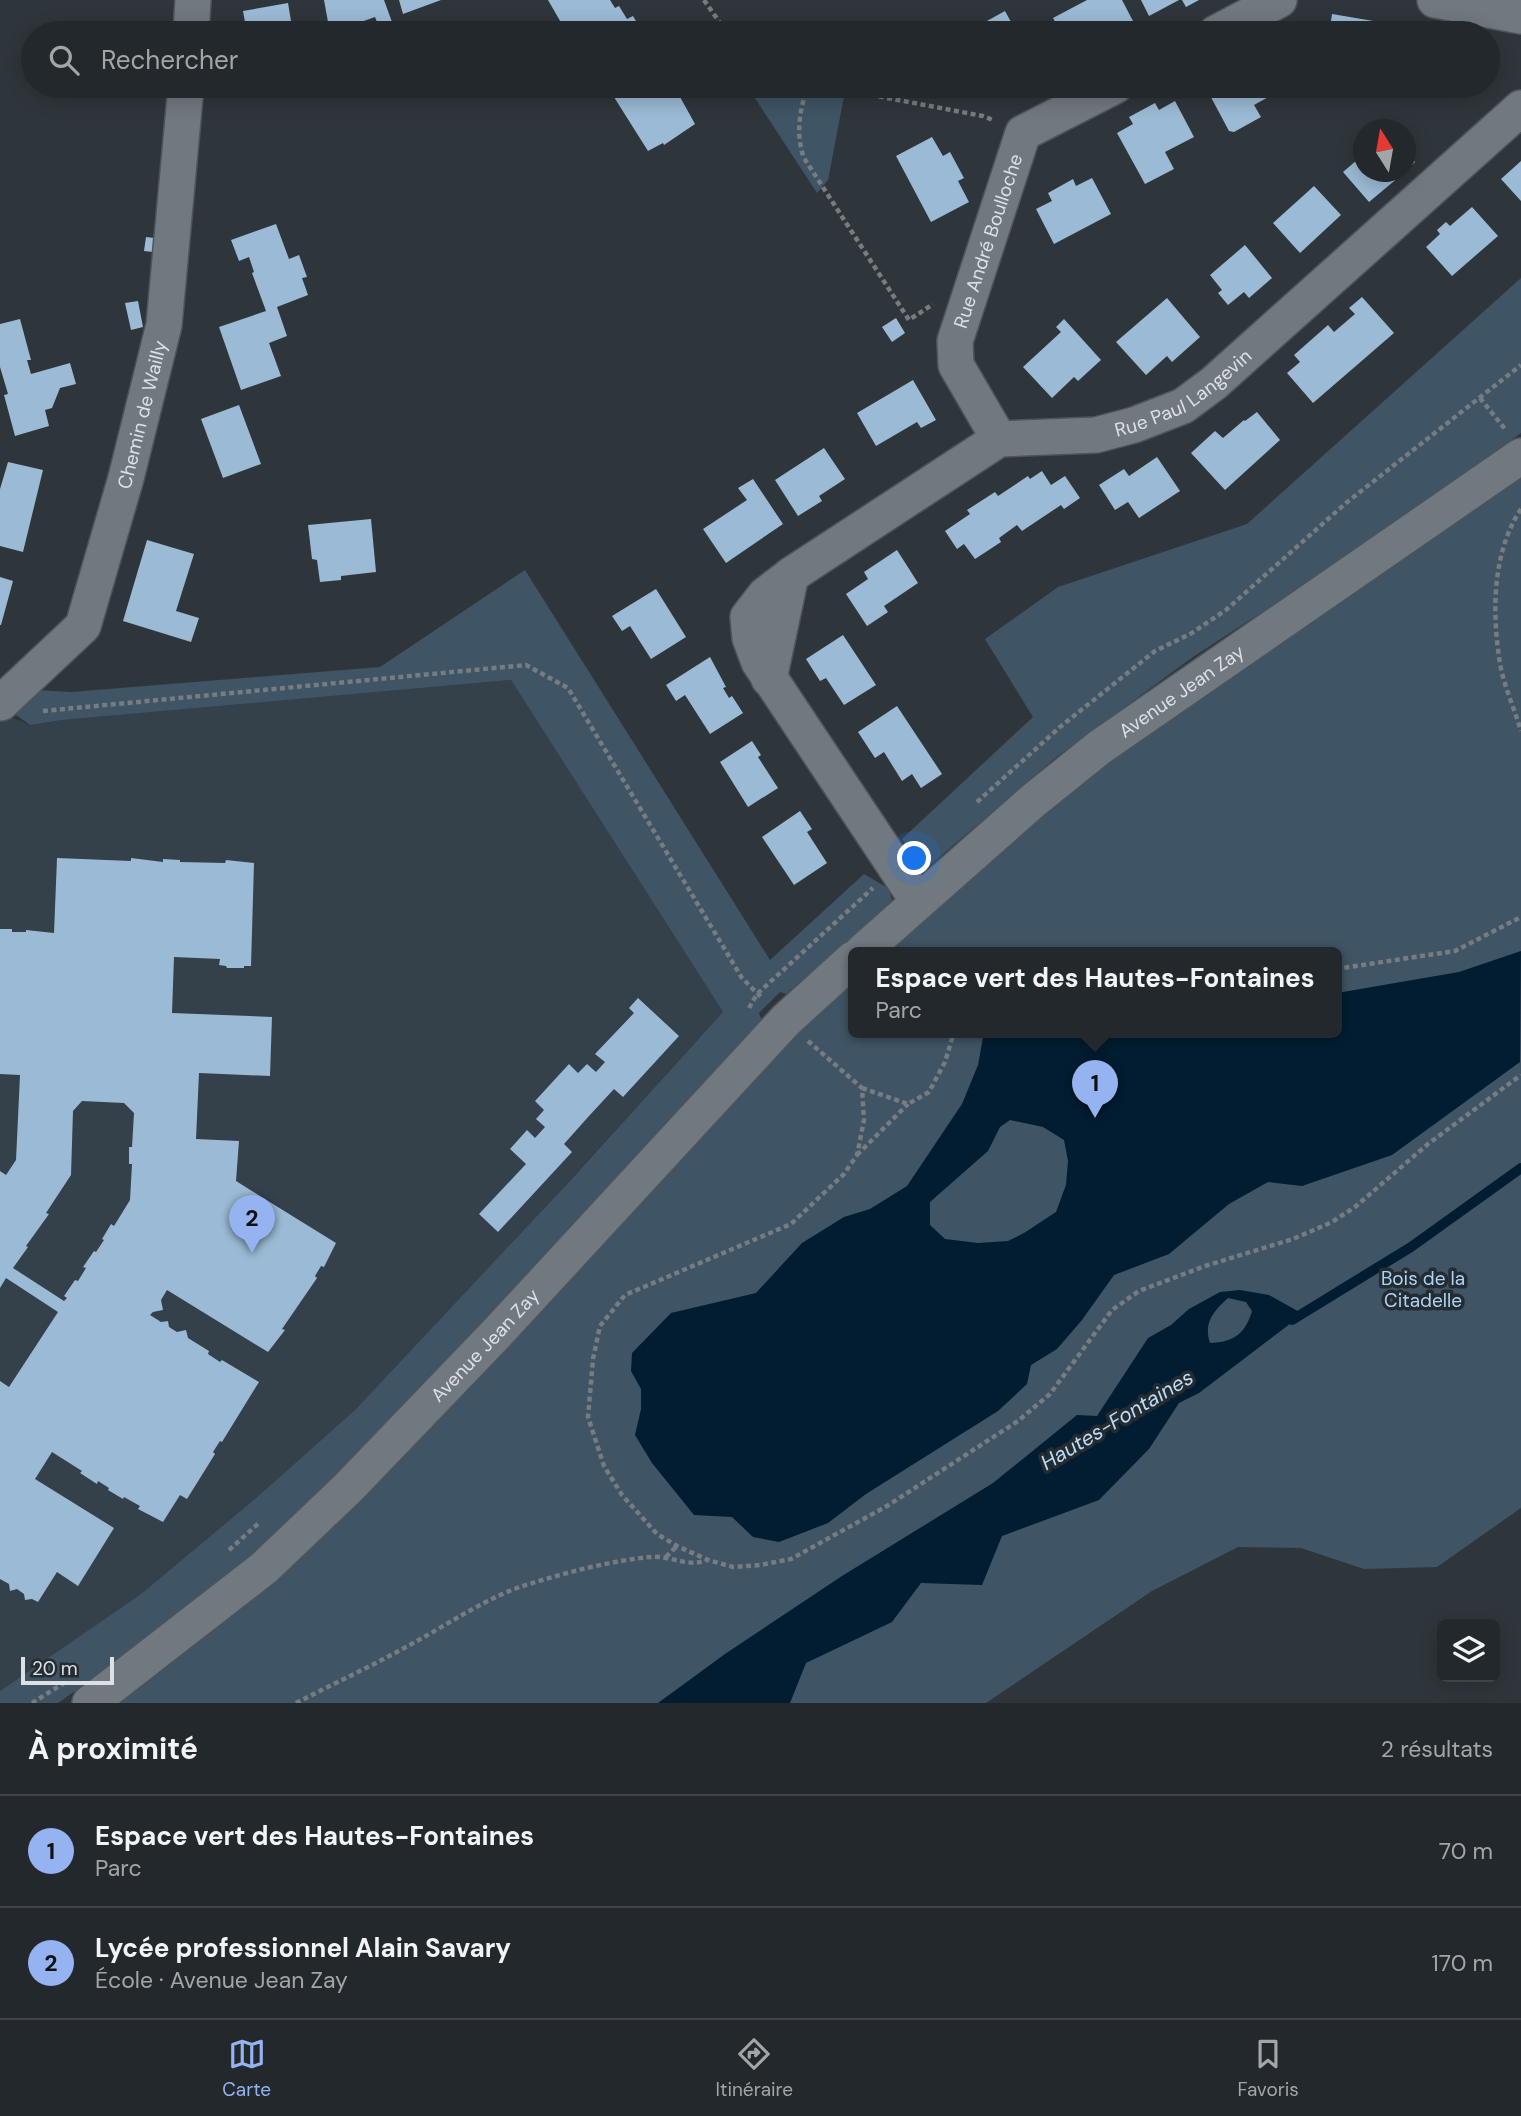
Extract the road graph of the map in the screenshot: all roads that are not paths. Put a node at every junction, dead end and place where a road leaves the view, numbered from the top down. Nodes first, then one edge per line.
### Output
1 (193, 0) edge
2 (1279, 0) edge
3 (1435, 0) edge
4 (1521, 16) edge
5 (192, 21) edge
6 (1239, 21) edge
7 (185, 98) edge
8 (1092, 98) edge
9 (1521, 108) edge
10 (999, 439) junction
11 (1517, 447) edge
12 (1, 703) edge
13 (918, 901) junction
14 (867, 947) edge
15 (848, 964) edge
16 (90, 1703) edge

1 - 5 street
2 - 6 street
3 - 4 street
7 - 12 street, Chemin de Wailly
8 - 10 street, Rue André Boulloche
9 - 10 street, Rue Paul Langevin
10 - 13 street
11 - 13 street, Avenue Jean Zay
13 - 14 street, Avenue Jean Zay
15 - 16 street, Avenue Jean Zay

